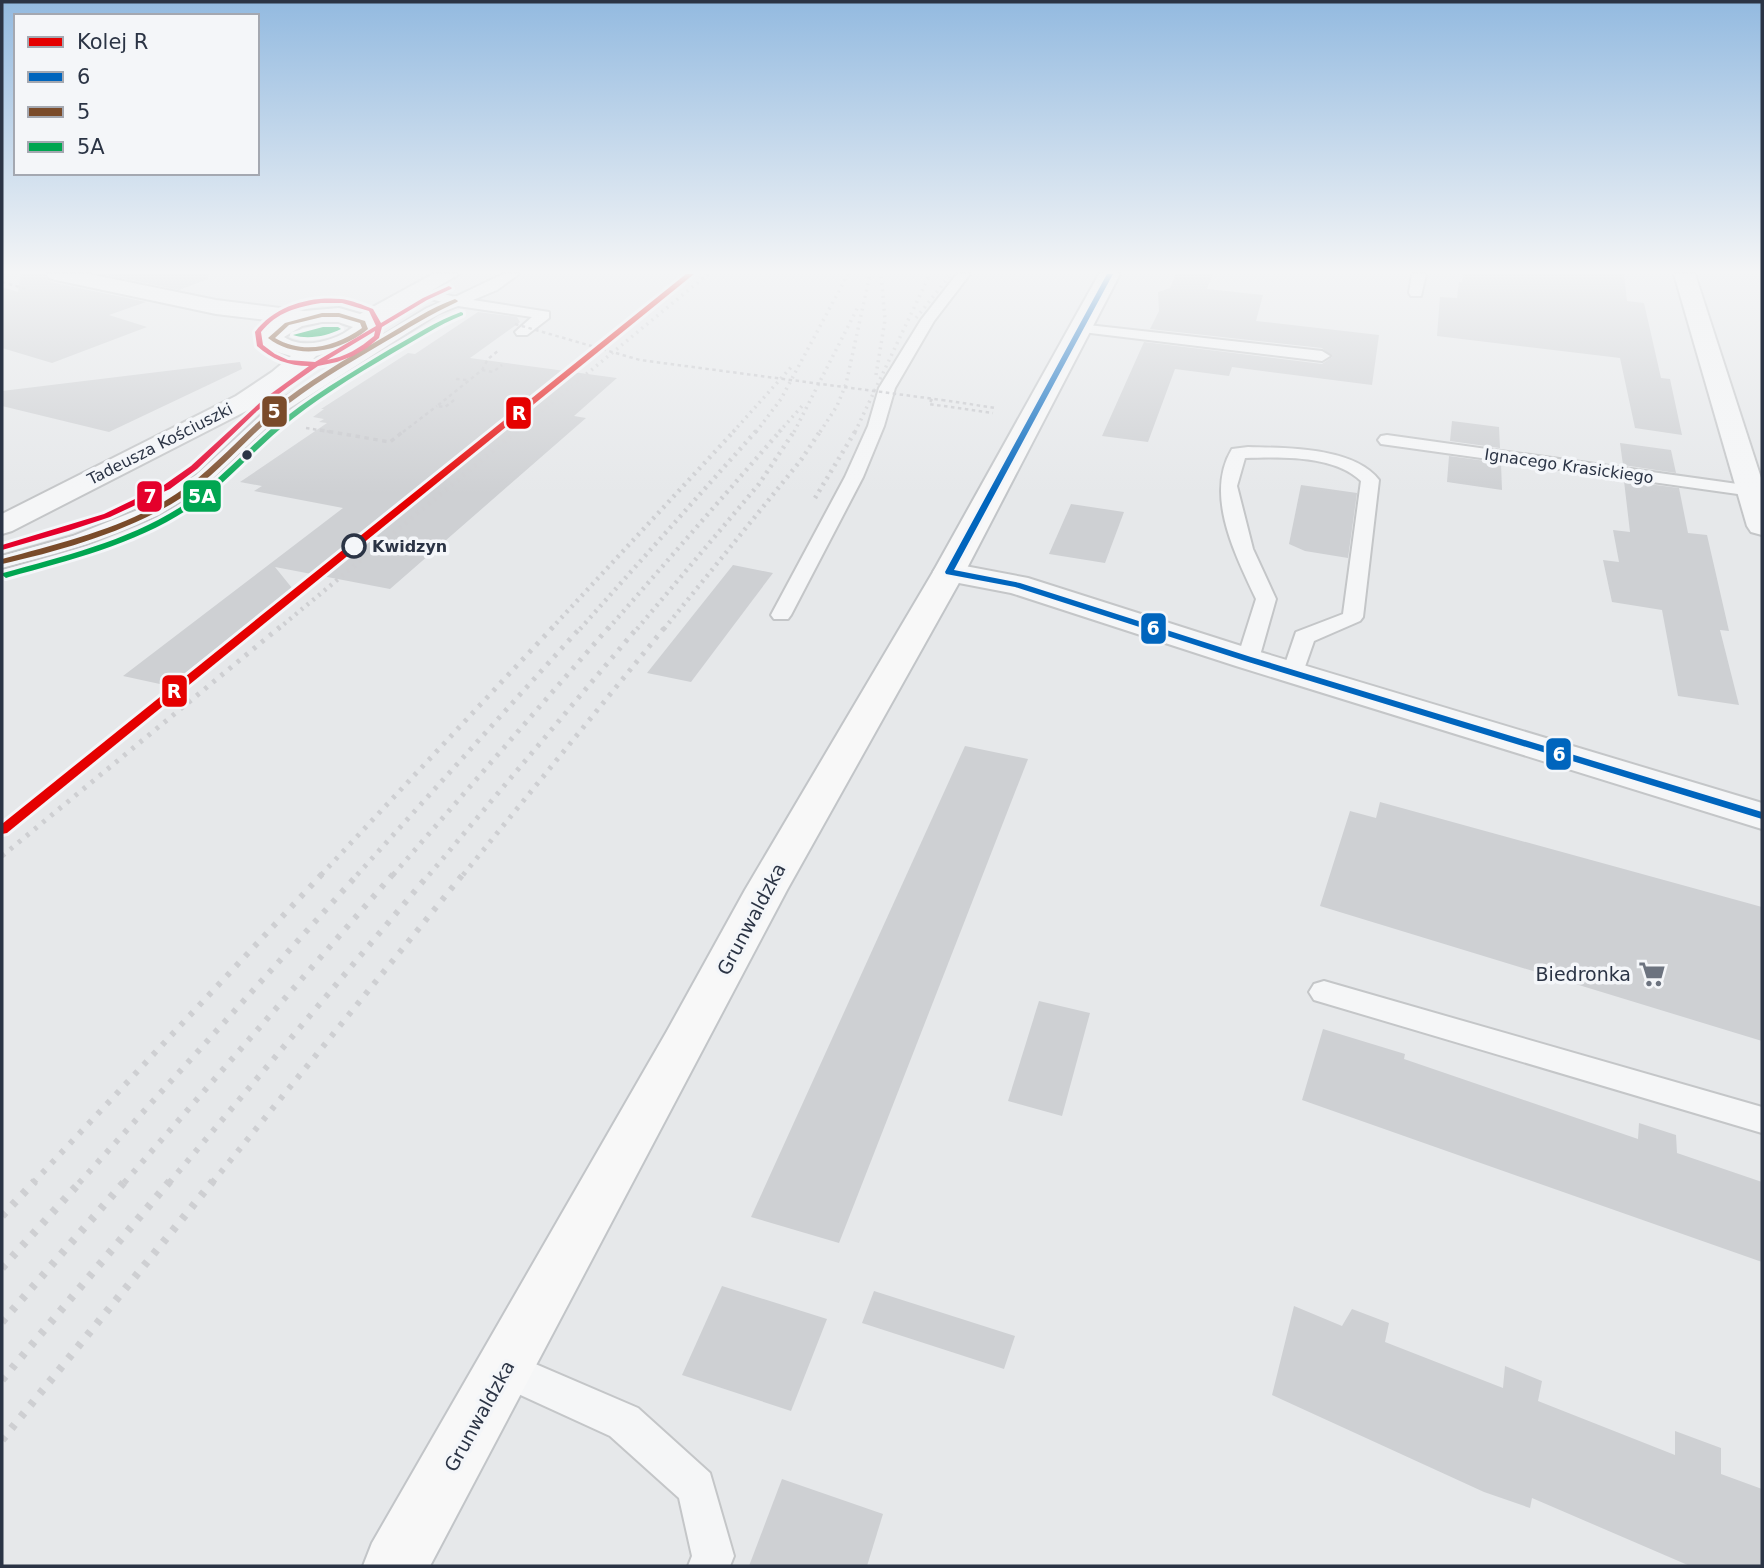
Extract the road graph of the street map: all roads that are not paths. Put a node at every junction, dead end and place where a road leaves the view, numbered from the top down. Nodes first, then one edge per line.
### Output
1 (287, 347) edge
2 (326, 347) edge
3 (374, 347) edge
4 (912, 347) edge
5 (1070, 347) edge
6 (1245, 347) edge
7 (1709, 347) edge
8 (309, 349) junction
9 (1322, 356) dead end
10 (271, 385) junction
11 (303, 391) junction
12 (1387, 440) dead end
13 (1753, 479) edge
14 (2, 525) edge
15 (1762, 526) edge
16 (2, 562) edge
17 (949, 572) junction
18 (781, 615) dead end
19 (1248, 659) junction
20 (1293, 673) junction
21 (1762, 816) edge
22 (1324, 992) dead end
23 (1762, 1120) edge
24 (505, 1369) junction
25 (395, 1566) edge
26 (709, 1566) edge

1 - 8 street
2 - 8 street
3 - 11 lane
4 - 18 lane
5 - 17 main road, Grunwaldzka
6 - 9 lane
7 - 13 street
8 - 10 street, Tadeusza Kościuszki
10 - 11 lane
10 - 14 street, Tadeusza Kościuszki
11 - 16 lane
12 - 13 lane, Ignacego Krasickiego
13 - 15 street
17 - 19 street
17 - 24 main road, Grunwaldzka
19 - 20 street
19 - 20 lane
20 - 21 street
22 - 23 lane
24 - 25 main road, Grunwaldzka
24 - 26 lane

